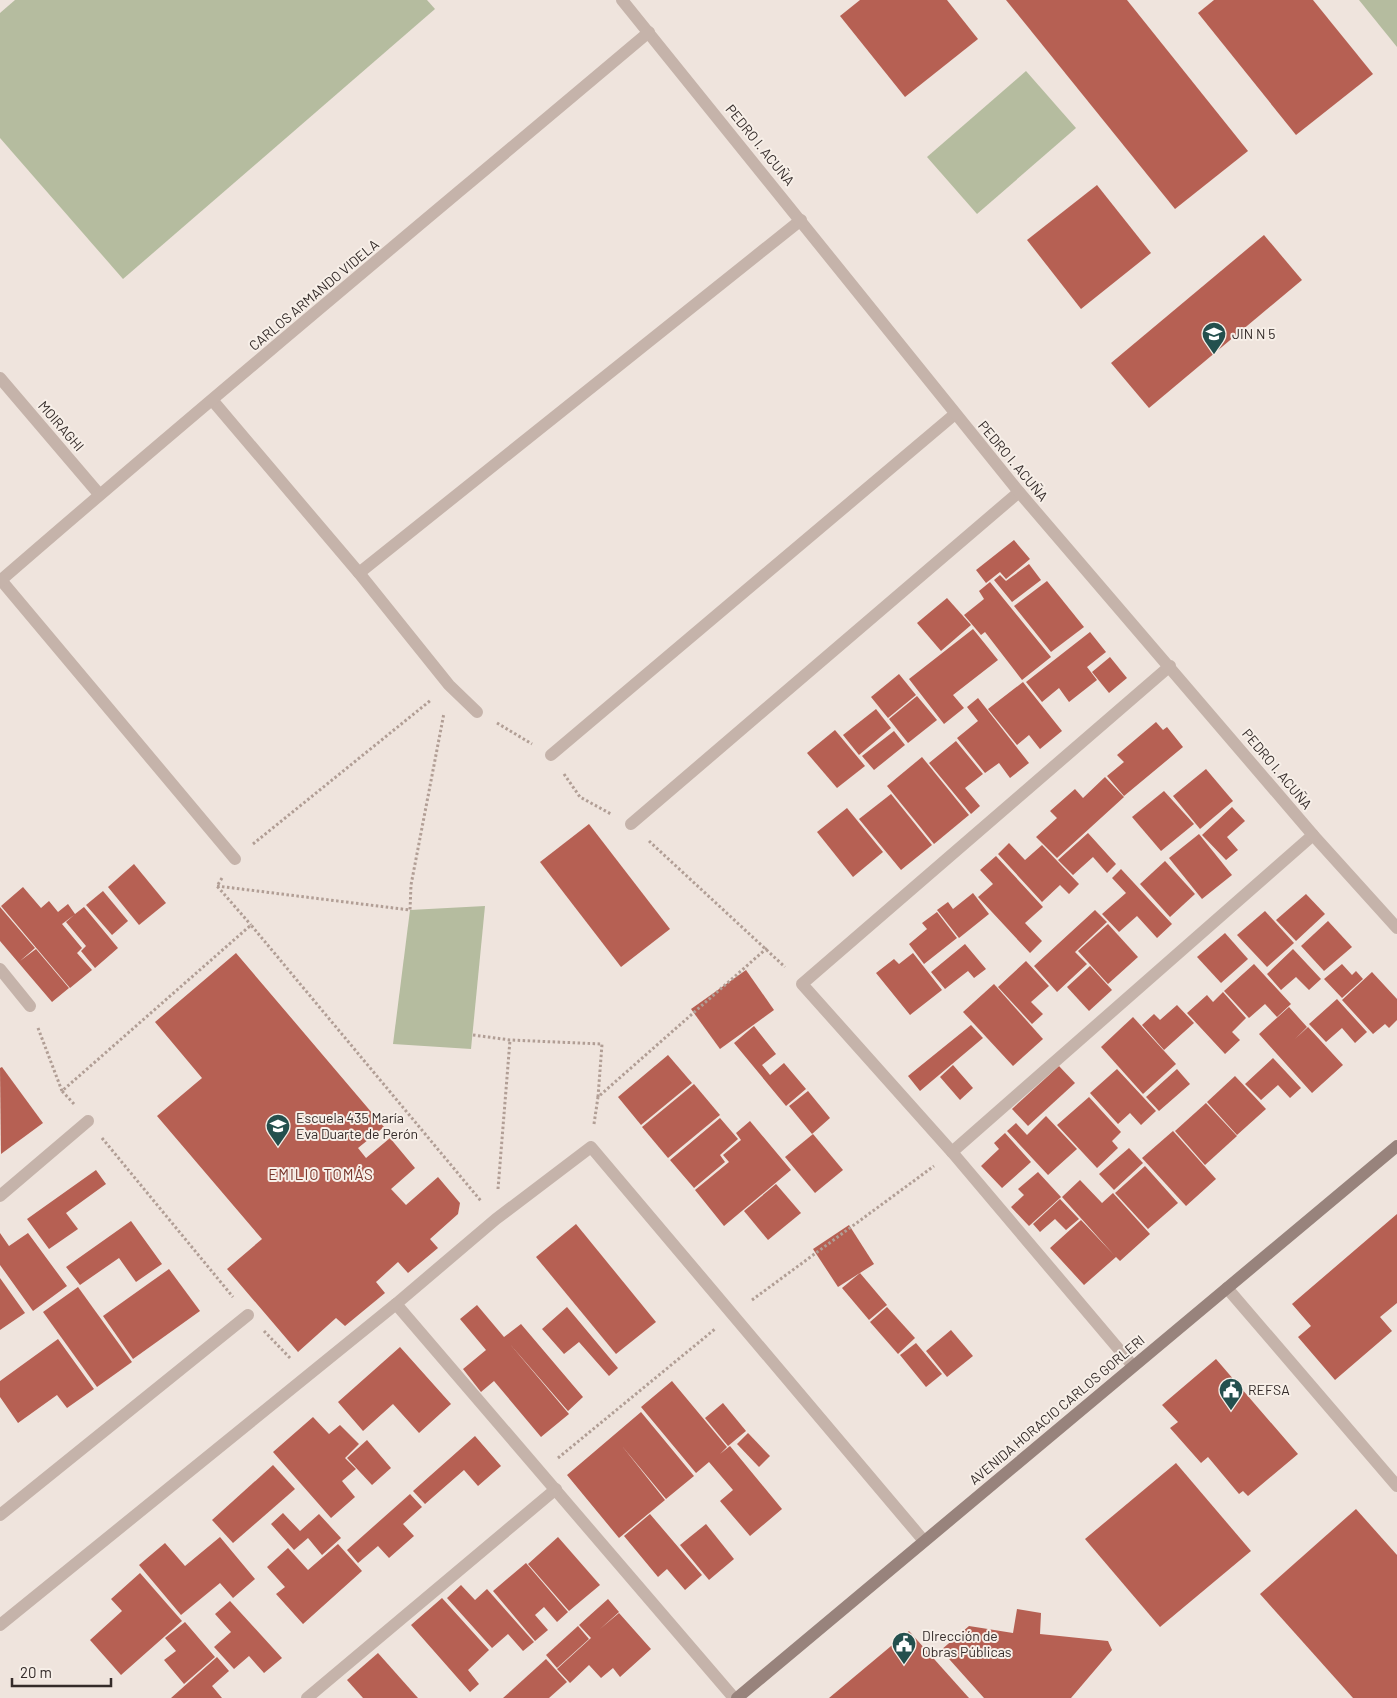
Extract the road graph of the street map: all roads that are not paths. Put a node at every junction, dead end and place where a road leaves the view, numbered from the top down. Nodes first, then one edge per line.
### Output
1 (622, 0) edge
2 (648, 32) junction
3 (801, 220) junction
4 (0, 378) edge
5 (212, 401) junction
6 (954, 414) junction
7 (1019, 492) junction
8 (99, 494) junction
9 (359, 573) junction
10 (1, 580) edge
11 (1170, 666) junction
12 (477, 712) road end
13 (551, 755) road end
14 (631, 824) road end
15 (1313, 835) junction
16 (234, 859) road end
17 (1397, 928) edge
18 (0, 969) edge
19 (30, 1006) road end
20 (88, 1121) road end
21 (1397, 1146) edge
22 (952, 1152) junction
23 (0, 1196) edge
24 (1227, 1288) junction
25 (396, 1304) junction
26 (248, 1315) road end
27 (1133, 1366) junction
28 (1397, 1486) edge
29 (556, 1489) junction
30 (0, 1515) edge
31 (924, 1541) junction
32 (0, 1625) edge
33 (307, 1698) edge
34 (735, 1698) edge

1 - 2 street, PEDRO I. ACUÑA
2 - 3 street, PEDRO I. ACUÑA
2 - 5 street, CARLOS ARMANDO VIDELA
3 - 6 street, PEDRO I. ACUÑA
3 - 9 street
4 - 8 street, MOIRAGHI
5 - 8 street, CARLOS ARMANDO VIDELA
5 - 9 street
6 - 7 street, PEDRO I. ACUÑA
6 - 13 street
7 - 11 street, PEDRO I. ACUÑA
7 - 14 street
8 - 10 street, CARLOS ARMANDO VIDELA
9 - 12 street
10 - 16 street
11 - 15 street, PEDRO I. ACUÑA
11 - 22 street
15 - 17 street, PEDRO I. ACUÑA
15 - 22 street
18 - 19 street
20 - 23 street
21 - 24 main road, AVENIDA HORACIO CARLOS GORLERI
22 - 27 street
24 - 27 main road, AVENIDA HORACIO CARLOS GORLERI
24 - 28 street
25 - 29 street
25 - 31 street
25 - 32 street
26 - 30 street
27 - 31 main road, AVENIDA HORACIO CARLOS GORLERI
29 - 33 street
29 - 34 street
31 - 34 main road, AVENIDA HORACIO CARLOS GORLERI

